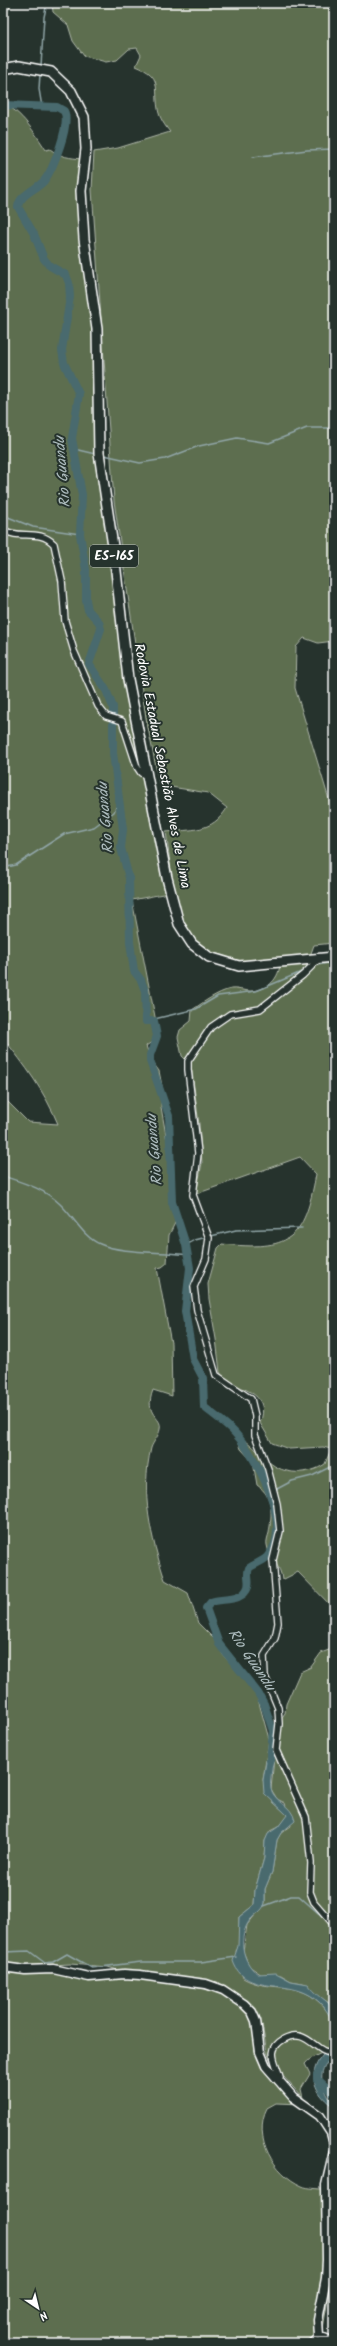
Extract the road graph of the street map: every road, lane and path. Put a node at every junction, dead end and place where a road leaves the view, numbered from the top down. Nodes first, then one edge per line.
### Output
1 (3, 69) edge
2 (3, 530) edge
3 (148, 776) junction
4 (334, 957) edge
5 (320, 958) junction
6 (334, 1925) edge
7 (3, 1967) edge
8 (333, 2054) edge
9 (278, 2081) junction
10 (334, 2144) edge
11 (334, 2151) edge
12 (319, 2336) junction
13 (334, 2342) edge
14 (311, 2343) edge

1 - 3 main road, Rodovia Estadual Sebastião Alves de Lima / ES-165
2 - 3 street
3 - 5 main road, Rodovia Estadual Sebastião Alves de Lima / ES-165
4 - 5 main road, Rodovia Estadual Sebastião Alves de Lima / ES-165
5 - 6 street
7 - 9 street
8 - 9 street
9 - 10 street
11 - 12 street
12 - 13 street
12 - 14 street

